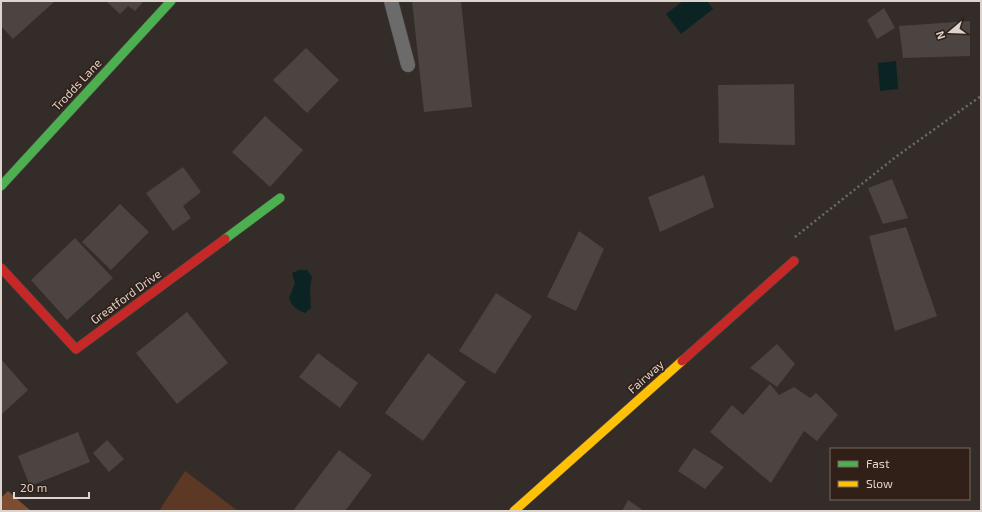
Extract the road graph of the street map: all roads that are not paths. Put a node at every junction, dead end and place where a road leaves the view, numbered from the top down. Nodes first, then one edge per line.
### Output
1 (171, 1) edge
2 (391, 1) edge
3 (408, 65) dead end
4 (1, 186) edge
5 (280, 198) dead end
6 (794, 261) road end
7 (1, 268) edge
8 (514, 511) edge

1 - 4 street, Trodds Lane
2 - 3 lane
5 - 7 street, Greatford Drive
6 - 8 street, Fairway

